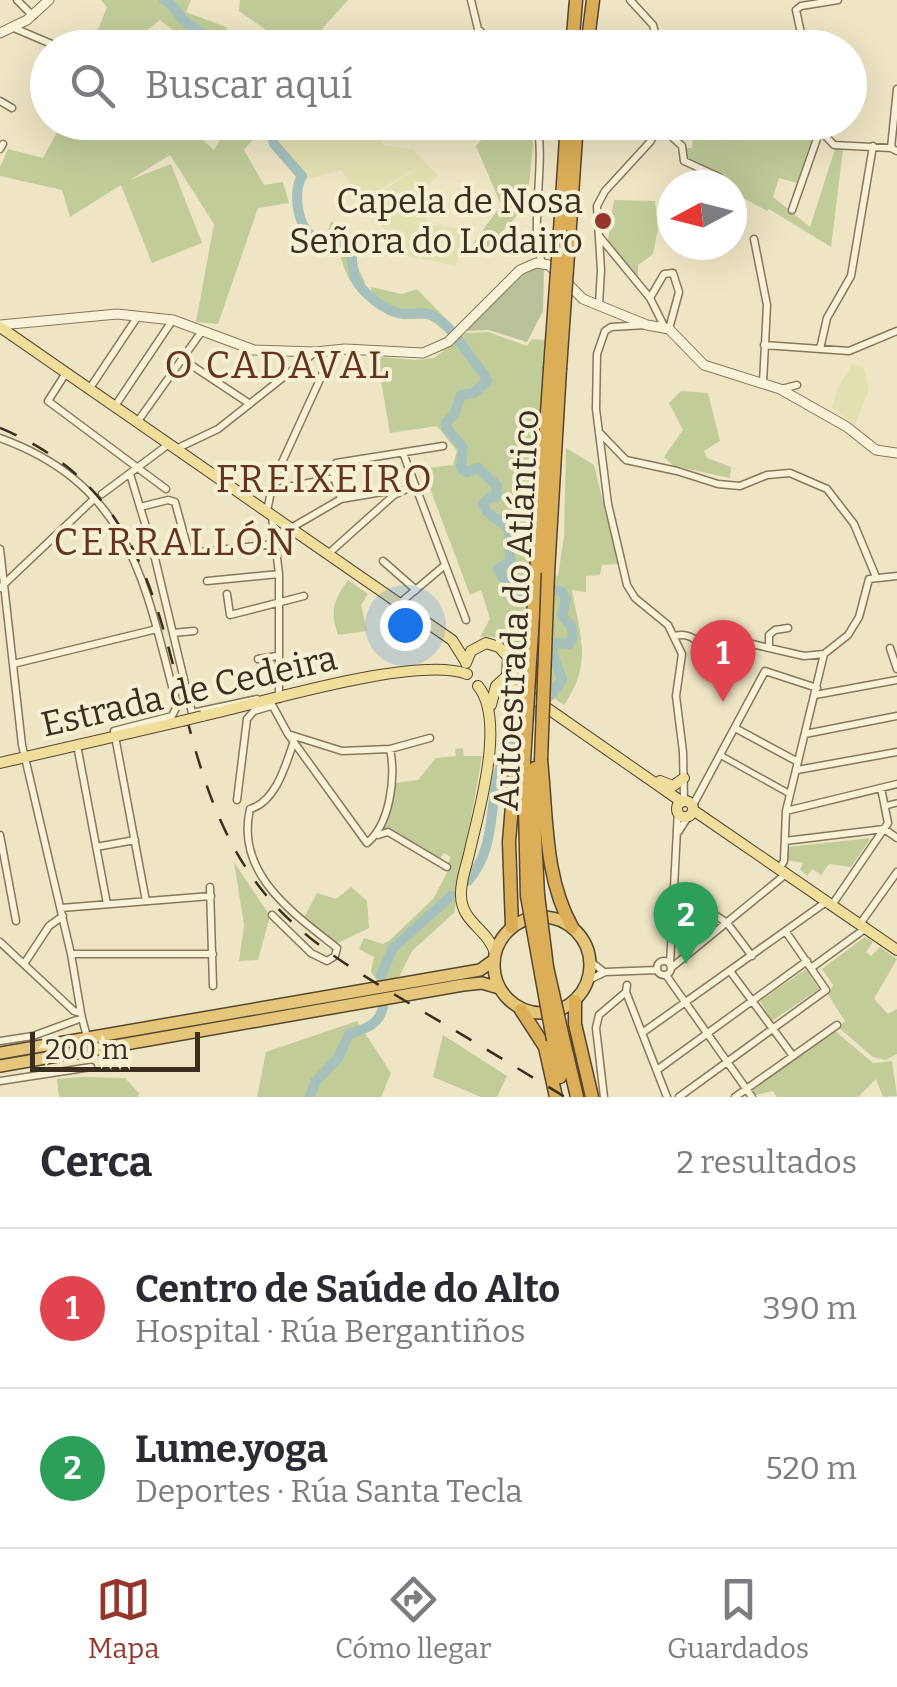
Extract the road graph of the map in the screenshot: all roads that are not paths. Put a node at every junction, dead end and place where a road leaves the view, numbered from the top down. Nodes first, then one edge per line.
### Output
1 (18, 0) edge
2 (49, 0) edge
3 (471, 0) edge
4 (572, 0) edge
5 (590, 0) edge
6 (630, 0) edge
7 (838, 0) edge
8 (33, 16) junction
9 (13, 27) junction
10 (479, 30) edge
11 (571, 30) edge
12 (586, 30) edge
13 (654, 30) edge
14 (800, 30) edge
15 (0, 34) edge
16 (30, 34) edge
17 (897, 90) edge
18 (0, 101) edge
19 (12, 108) dead end
20 (540, 140) edge
21 (566, 140) edge
22 (577, 140) edge
23 (651, 140) edge
24 (675, 140) edge
25 (817, 140) edge
26 (830, 140) edge
27 (872, 146) junction
28 (894, 149) edge
29 (703, 170) edge
30 (792, 210) dead end
31 (564, 230) junction
32 (598, 235) junction
33 (754, 238) dead end
34 (542, 263) junction
35 (650, 298) junction
36 (599, 305) junction
37 (138, 316) junction
38 (173, 320) junction
39 (648, 325) junction
40 (0, 326) edge
41 (667, 328) junction
42 (202, 331) junction
43 (897, 332) edge
44 (764, 345) junction
45 (820, 348) junction
46 (333, 350) junction
47 (316, 352) junction
48 (182, 359) junction
49 (67, 372) junction
50 (763, 383) junction
51 (797, 385) dead end
52 (90, 388) junction
53 (780, 389) junction
54 (250, 404) junction
55 (116, 406) junction
56 (138, 421) junction
57 (598, 431) junction
58 (0, 438) edge
59 (174, 446) junction
60 (442, 446) dead end
61 (403, 453) junction
62 (897, 453) edge
63 (134, 471) junction
64 (334, 478) junction
65 (416, 485) junction
66 (166, 489) dead end
67 (272, 490) junction
68 (394, 494) junction
69 (99, 496) junction
70 (341, 499) junction
71 (140, 507) junction
72 (269, 513) junction
73 (290, 528) junction
74 (276, 544) junction
75 (0, 548) edge
76 (328, 554) junction
77 (383, 561) dead end
78 (445, 565) junction
79 (542, 573) junction
80 (279, 574) junction
81 (897, 576) edge
82 (876, 577) junction
83 (207, 581) dead end
84 (2, 585) edge
85 (416, 590) junction
86 (228, 594) dead end
87 (304, 596) dead end
88 (280, 601) junction
89 (399, 604) junction
90 (466, 620) dead end
91 (788, 628) dead end
92 (157, 629) junction
93 (194, 630) dead end
94 (174, 633) junction
95 (675, 636) junction
96 (455, 643) junction
97 (479, 645) junction
98 (769, 648) junction
99 (890, 648) dead end
100 (824, 654) junction
101 (277, 656) junction
102 (258, 658) dead end
103 (462, 663) junction
104 (13, 664) junction
105 (897, 668) edge
106 (509, 670) junction
107 (897, 680) edge
108 (478, 686) junction
109 (497, 686) junction
110 (816, 692) junction
111 (536, 700) junction
112 (271, 702) junction
113 (897, 716) edge
114 (490, 718) junction
115 (734, 728) junction
116 (490, 733) junction
117 (288, 734) junction
118 (806, 734) junction
119 (115, 736) junction
120 (430, 738) dead end
121 (294, 741) junction
122 (77, 745) junction
123 (390, 750) junction
124 (897, 752) edge
125 (720, 755) junction
126 (25, 757) junction
127 (529, 759) junction
128 (0, 763) edge
129 (798, 766) junction
130 (648, 777) junction
131 (684, 783) junction
132 (897, 784) edge
133 (881, 788) junction
134 (790, 794) junction
135 (237, 800) dead end
136 (897, 803) edge
137 (885, 806) junction
138 (686, 807) junction
139 (786, 811) junction
140 (884, 829) junction
141 (0, 835) edge
142 (377, 835) junction
143 (897, 838) edge
144 (135, 840) junction
145 (785, 841) junction
146 (96, 846) junction
147 (447, 867) dead end
148 (783, 871) junction
149 (897, 872) edge
150 (210, 886) dead end
151 (674, 888) junction
152 (210, 896) junction
153 (146, 901) junction
154 (829, 903) junction
155 (107, 904) junction
156 (62, 912) junction
157 (272, 916) dead end
158 (16, 921) dead end
159 (727, 923) junction
160 (863, 926) junction
161 (572, 927) junction
162 (510, 928) junction
163 (482, 932) junction
164 (786, 932) junction
165 (0, 942) edge
166 (897, 950) edge
167 (72, 954) junction
168 (213, 954) junction
169 (752, 956) junction
170 (494, 957) junction
171 (590, 961) junction
172 (24, 964) junction
173 (809, 965) junction
174 (667, 967) junction
175 (639, 971) junction
176 (730, 971) junction
177 (605, 972) junction
178 (624, 981) junction
179 (587, 982) junction
180 (214, 986) dead end
181 (499, 988) junction
182 (575, 1000) junction
183 (752, 1000) junction
184 (630, 1002) junction
185 (685, 1003) junction
186 (615, 1004) junction
187 (521, 1010) junction
188 (81, 1015) junction
189 (838, 1024) dead end
190 (773, 1029) junction
191 (86, 1032) dead end
192 (642, 1033) junction
193 (706, 1033) junction
194 (558, 1039) junction
195 (0, 1041) edge
196 (0, 1053) edge
197 (793, 1056) junction
198 (728, 1062) junction
199 (0, 1066) edge
200 (91, 1067) dead end
201 (657, 1070) junction
202 (0, 1081) edge
203 (746, 1089) junction
204 (556, 1097) edge
205 (564, 1097) edge
206 (577, 1097) edge
207 (592, 1097) edge
208 (604, 1097) edge
209 (667, 1097) edge
210 (679, 1097) edge
211 (735, 1097) edge
212 (752, 1097) edge

1 - 8 street
2 - 8 street
3 - 10 street
4 - 11 highway
5 - 12 highway
6 - 13 street
7 - 14 street
8 - 9 street
9 - 15 street
9 - 16 street
17 - 28 street
18 - 19 street
20 - 34 street
21 - 31 highway
22 - 31 highway, Autoestrada do Atlántico
23 - 32 street
24 - 29 street
25 - 30 street
26 - 27 street
27 - 28 street
27 - 45 street
31 - 79 highway, Autoestrada do Atlántico, bridge
32 - 35 street
32 - 36 street
33 - 44 street
34 - 36 street
34 - 46 street
35 - 41 street
35 - 41 street
36 - 39 street
37 - 38 street
37 - 40 street
37 - 52 street
38 - 42 street
38 - 55 street
39 - 41 street
39 - 57 street
40 - 49 main road
41 - 50 street
42 - 47 street
42 - 48 street
43 - 45 street
44 - 45 street
44 - 50 street
46 - 47 street
46 - 67 street
47 - 54 street
48 - 54 street
48 - 56 street
49 - 52 main road
49 - 63 street
50 - 53 street
51 - 53 street
52 - 55 main road
53 - 62 street
54 - 59 street
55 - 56 main road
56 - 59 main road
57 - 82 street
57 - 95 street
58 - 69 street
59 - 63 street
59 - 72 main road
60 - 61 street
61 - 64 street
61 - 65 street
63 - 66 street
63 - 69 street
63 - 71 street
64 - 67 street
64 - 70 street
65 - 68 street
65 - 78 street
67 - 72 street
68 - 70 street
68 - 76 street
69 - 84 street
69 - 92 street
70 - 73 street
71 - 74 street
71 - 94 street
72 - 73 main road
72 - 74 street
73 - 76 main road
74 - 80 street
75 - 84 street
76 - 89 main road
77 - 85 street
78 - 85 street
78 - 90 street
79 - 127 highway, Autoestrada do Atlántico, bridge
79 - 127 highway, Autoestrada do Atlántico, bridge
80 - 83 street
80 - 88 street
81 - 82 street
82 - 100 street
84 - 104 street
85 - 89 street
86 - 88 street
87 - 88 street
88 - 101 street
89 - 96 main road
91 - 98 street
92 - 104 street
92 - 119 street
93 - 94 street
94 - 112 street
95 - 98 street
95 - 131 street
96 - 97 main road
96 - 103 main road
97 - 103 main road
97 - 106 main road
98 - 100 street
99 - 105 street
100 - 110 street
101 - 102 street
101 - 112 street
103 - 108 main road
103 - 112 main road, Estrada de Cedeira
104 - 126 street
106 - 109 main road
106 - 111 main road
107 - 110 street
108 - 109 main road
108 - 114 main road
109 - 111 main road
109 - 114 main road
110 - 115 street
110 - 118 street
111 - 116 main road
111 - 130 main road
112 - 117 street
112 - 119 main road, Estrada de Cedeira, bridge
112 - 135 street
113 - 118 street
114 - 116 main road
115 - 125 street
115 - 129 street
116 - 163 main road
117 - 121 street
117 - 123 street
118 - 129 street
119 - 122 main road, Estrada de Cedeira
119 - 144 street
120 - 123 street
121 - 142 street
121 - 157 street
122 - 126 main road, Estrada de Cedeira
122 - 146 street
123 - 142 street
124 - 129 street
125 - 134 street
125 - 138 street
126 - 128 main road, Estrada de Cedeira
126 - 156 street
127 - 161 highway
127 - 162 highway
127 - 194 highway, Autoestrada do Atlántico, bridge
129 - 134 street
130 - 131 main road
130 - 138 main road
131 - 138 street
132 - 133 street
133 - 137 street
133 - 139 street
134 - 139 street
136 - 137 street
137 - 140 street
138 - 148 main road
138 - 151 street
139 - 145 street
140 - 143 street
140 - 145 street
140 - 154 street
141 - 158 street
142 - 147 street
144 - 146 street
144 - 153 street
145 - 148 street
146 - 155 street
148 - 154 main road
148 - 159 street
149 - 160 street
150 - 152 street
151 - 159 street
151 - 174 street
152 - 153 street
152 - 168 street
153 - 155 street
154 - 160 main road
154 - 164 street
155 - 156 street
156 - 167 street
156 - 172 street
159 - 169 street
159 - 174 street
160 - 166 main road
160 - 173 street
161 - 162 highway
161 - 171 highway
162 - 163 main road
162 - 170 highway
163 - 170 main road
164 - 169 street
164 - 173 street
165 - 172 street
167 - 168 street
167 - 188 street
168 - 180 street
169 - 176 street
170 - 181 highway
170 - 196 highway
171 - 177 street
171 - 179 highway
172 - 188 street
173 - 183 street
173 - 190 street
174 - 175 street
174 - 185 street
175 - 178 street
175 - 178 street
176 - 183 street
176 - 185 street
177 - 178 street
177 - 179 street
178 - 184 street
178 - 186 street
179 - 182 highway
181 - 187 highway
181 - 199 highway
182 - 187 highway
182 - 207 highway
183 - 190 street
183 - 193 street
184 - 186 street
184 - 192 street
185 - 192 street
185 - 193 street
186 - 208 street
187 - 204 highway
188 - 191 street
188 - 195 street
189 - 197 street
190 - 197 street
190 - 198 street
192 - 201 street
193 - 198 street
193 - 201 street
194 - 205 highway, Autoestrada do Atlántico
194 - 206 highway, Autoestrada do Atlántico
197 - 203 street
198 - 203 street
198 - 210 street
200 - 202 street
201 - 209 street
203 - 211 street
203 - 212 street

